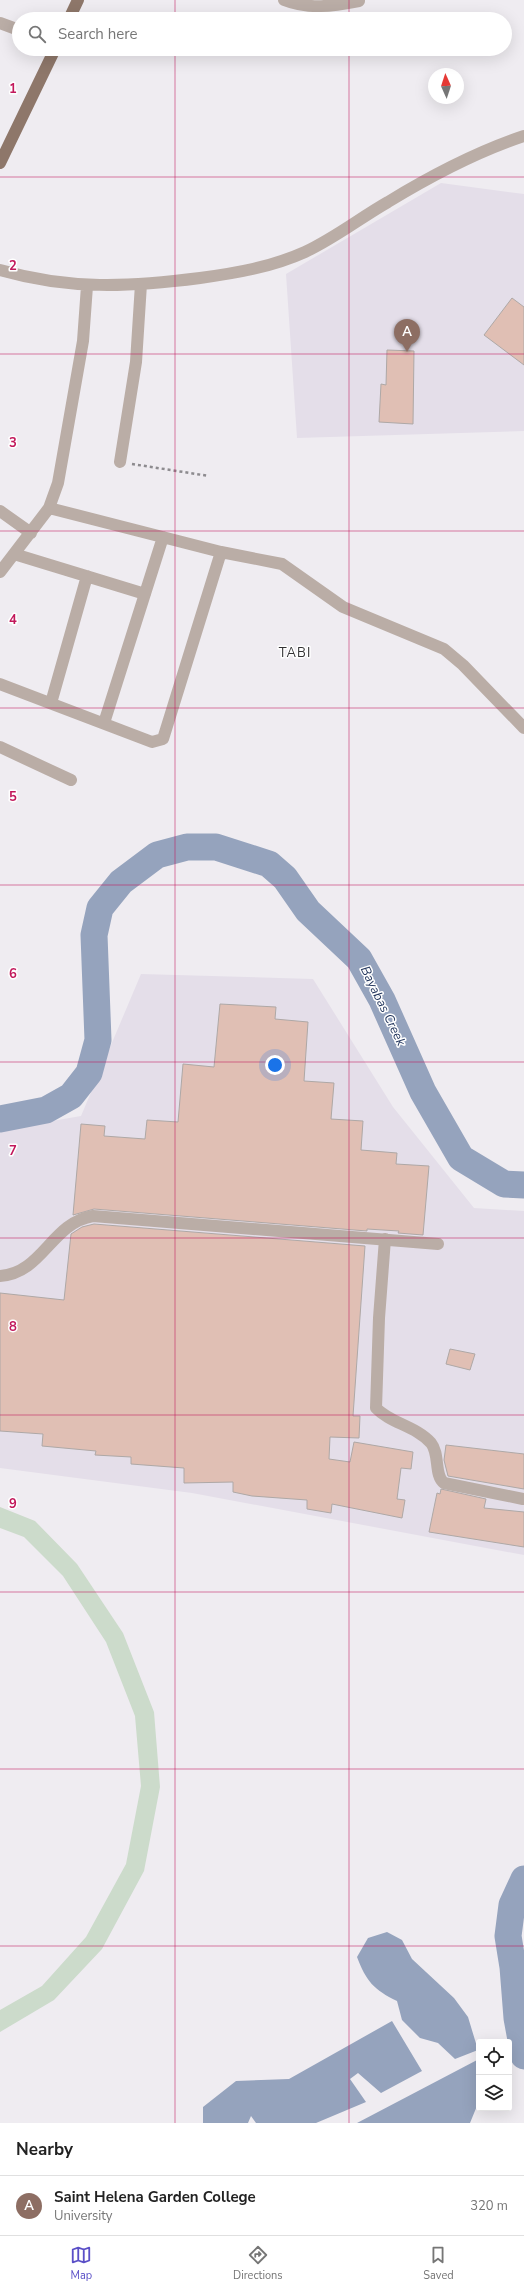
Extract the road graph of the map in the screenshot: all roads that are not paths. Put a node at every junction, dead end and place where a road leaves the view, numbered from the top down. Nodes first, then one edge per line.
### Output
1 (78, 0) edge
2 (284, 0) edge
3 (359, 2) dead end
4 (72, 12) edge
5 (0, 22) edge
6 (12, 27) edge
7 (52, 56) edge
8 (524, 136) edge
9 (0, 163) edge
10 (0, 270) edge
11 (140, 284) junction
12 (87, 286) junction
13 (120, 462) road end
14 (49, 508) junction
15 (0, 511) edge
16 (31, 533) junction
17 (163, 537) junction
18 (221, 552) junction
19 (14, 554) junction
20 (0, 572) edge
21 (87, 576) junction
22 (145, 594) junction
23 (0, 684) edge
24 (51, 703) junction
25 (104, 723) junction
26 (524, 728) edge
27 (0, 747) edge
28 (71, 780) dead end
29 (385, 1239) junction
30 (438, 1244) dead end
31 (0, 1276) edge
32 (523, 1500) edge

1 - 4 main road
2 - 3 street
5 - 6 street
7 - 9 main road
8 - 11 street
10 - 12 street
11 - 12 street
11 - 13 street
12 - 14 street
14 - 16 street
14 - 17 street
15 - 16 street
16 - 19 street
17 - 18 street
17 - 22 street
18 - 25 street
18 - 26 street
19 - 20 street
19 - 21 street
21 - 22 street
21 - 24 street
22 - 25 street
23 - 24 street
24 - 25 street
27 - 28 street
29 - 30 street
29 - 31 street
29 - 32 street

